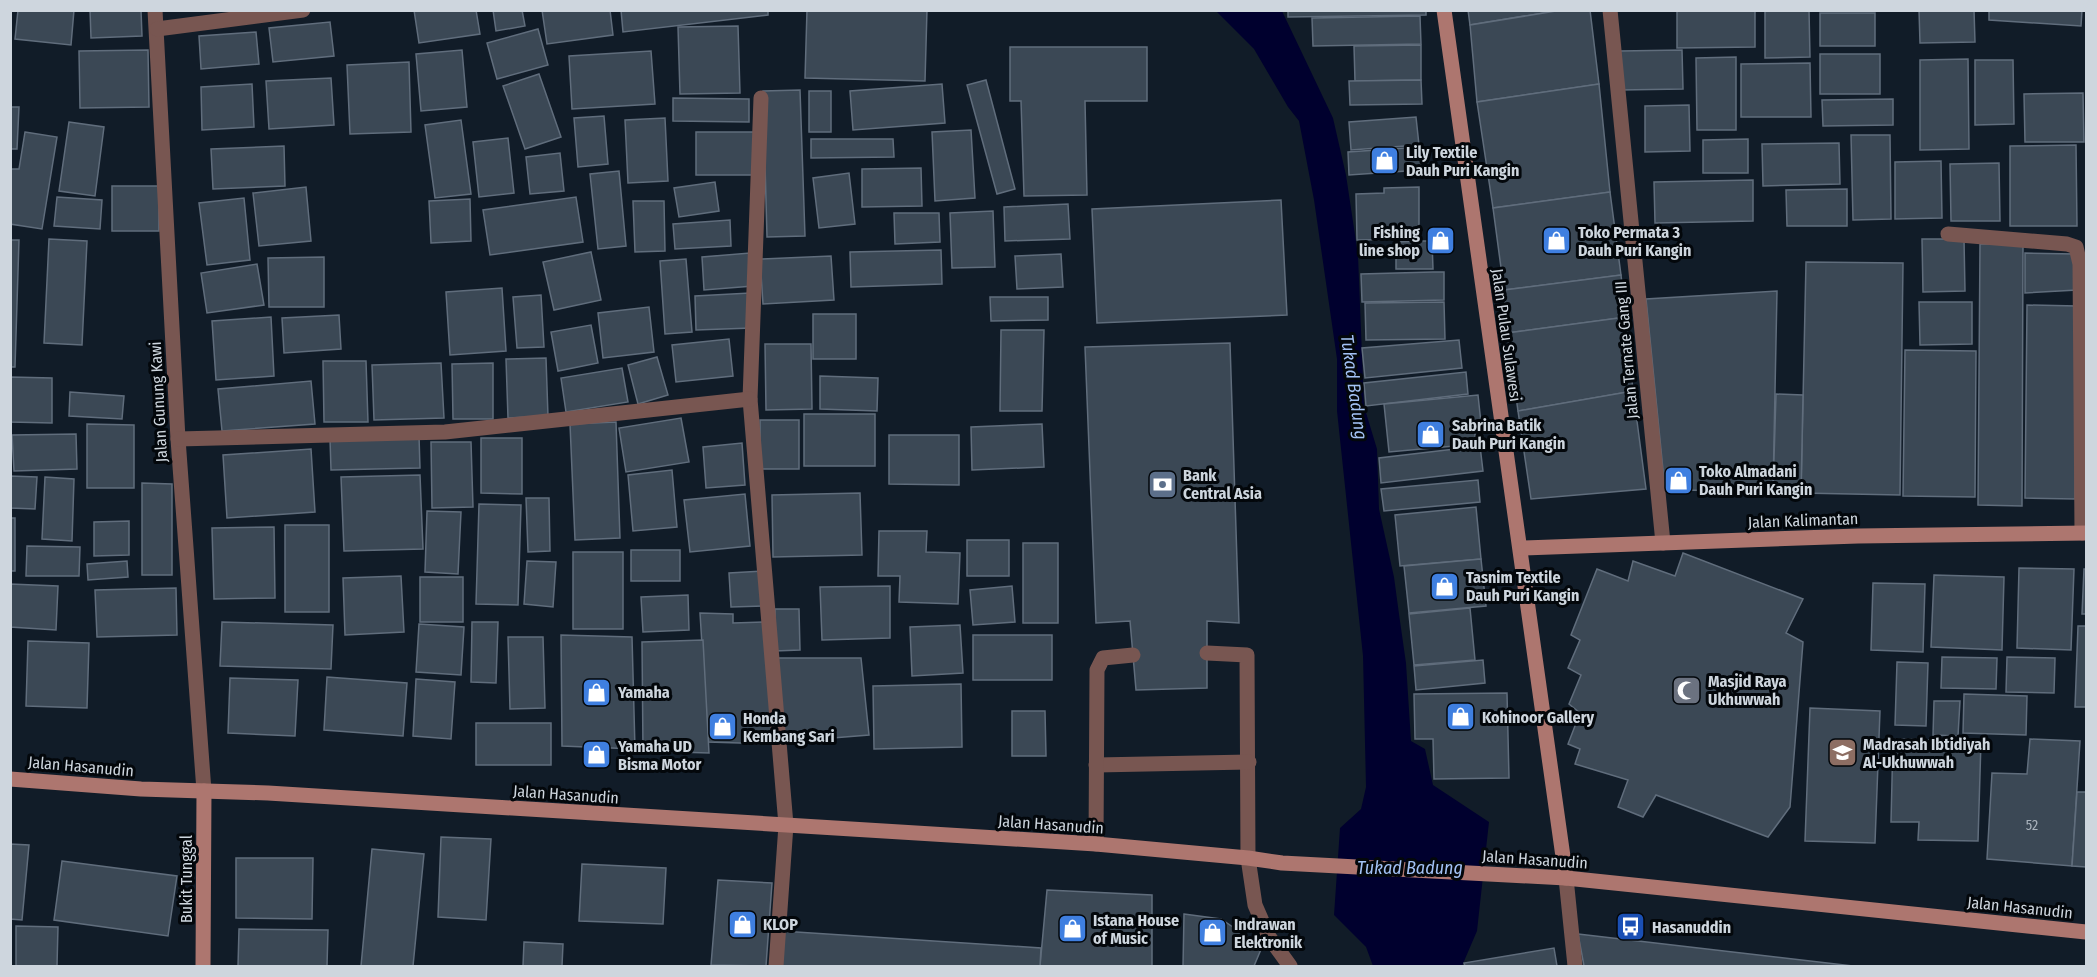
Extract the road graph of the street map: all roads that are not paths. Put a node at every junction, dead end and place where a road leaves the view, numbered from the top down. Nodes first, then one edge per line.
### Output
1 (155, 10) edge
2 (303, 10) edge
3 (1444, 10) edge
4 (1610, 10) edge
5 (157, 29) junction
6 (761, 98) dead end
7 (1948, 234) dead end
8 (750, 399) junction
9 (178, 440) junction
10 (2084, 533) edge
11 (1663, 543) junction
12 (1521, 548) junction
13 (1207, 653) dead end
14 (1133, 655) dead end
15 (1249, 762) junction
16 (1096, 765) junction
17 (10, 779) edge
18 (204, 791) junction
19 (786, 825) junction
20 (1096, 844) junction
21 (1248, 858) junction
22 (1566, 878) junction
23 (2086, 932) edge
24 (203, 966) edge
25 (776, 966) edge
26 (1290, 966) edge
27 (1575, 966) edge

1 - 5 street, Jalan Gunung Kawi
2 - 5 street
3 - 12 main road, Jalan Pulau Sulawesi
4 - 11 street, Jalan Ternate Gang III
5 - 9 street, Jalan Gunung Kawi
6 - 8 street
7 - 10 street
8 - 9 street
8 - 19 street
9 - 18 street, Jalan Gunung Kawi
10 - 11 main road, Jalan Kalimantan
11 - 12 main road, Jalan Kalimantan
12 - 22 main road, Jalan Pulau Sulawesi
13 - 15 street
14 - 16 street
15 - 16 street
15 - 21 street
16 - 20 street
17 - 18 main road, Jalan Hasanudin
18 - 19 main road, Jalan Hasanudin
18 - 24 main road, Bukit Tunggal
19 - 20 main road, Jalan Hasanudin
19 - 25 street
20 - 21 main road, Jalan Hasanudin
21 - 22 main road, Jalan Hasanudin
21 - 26 street
22 - 23 main road, Jalan Hasanudin
22 - 27 street

